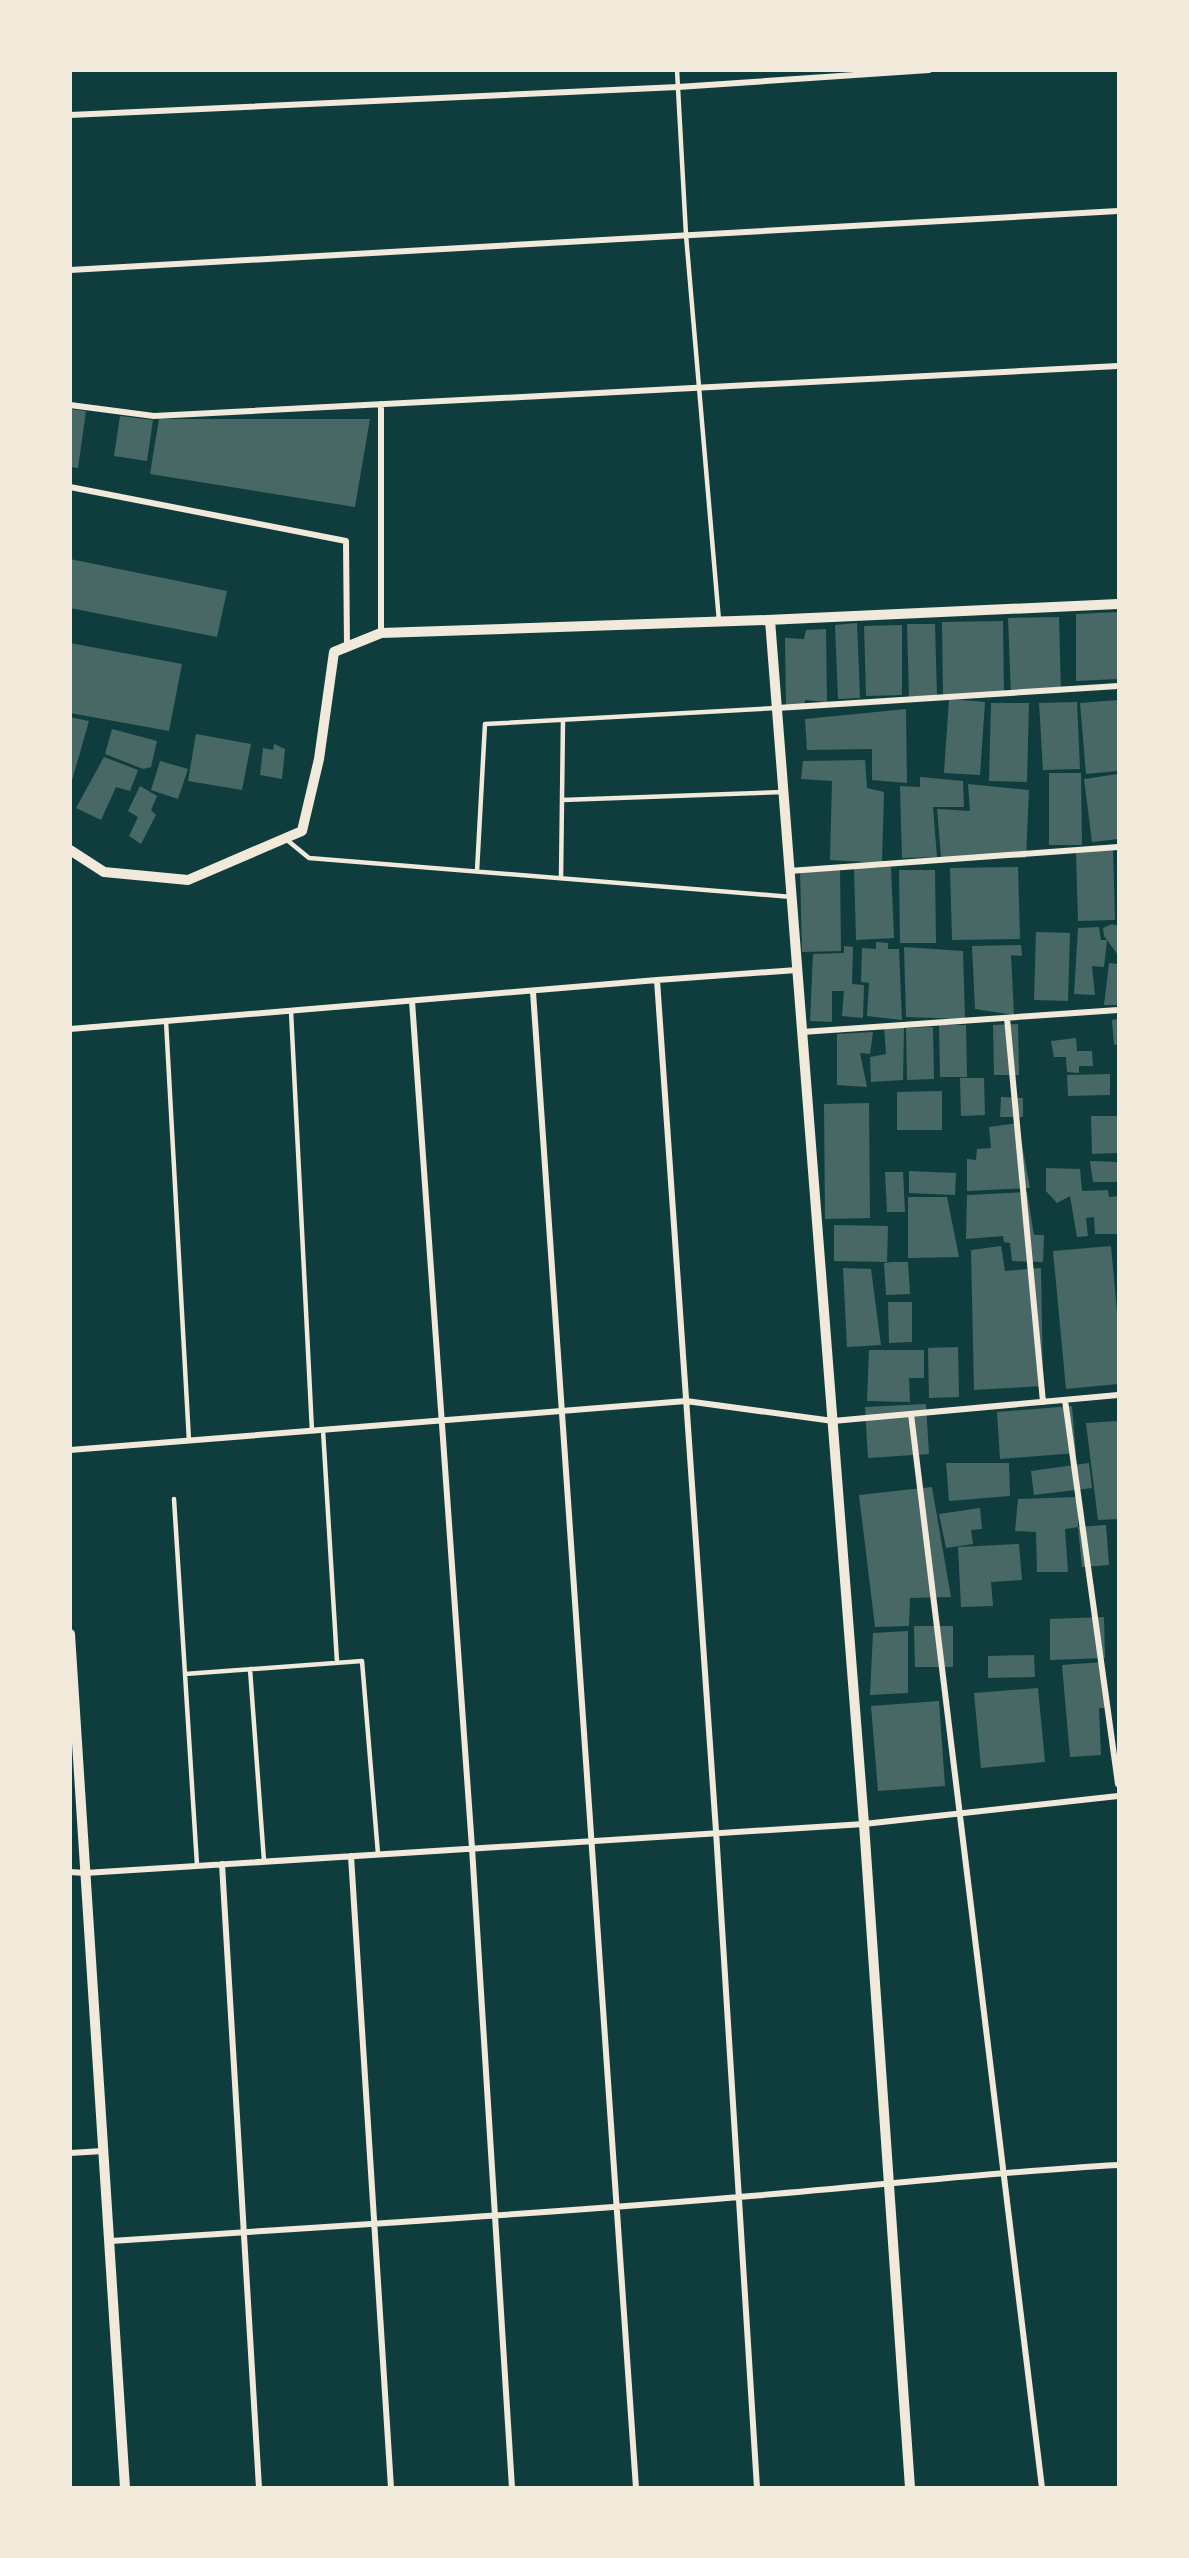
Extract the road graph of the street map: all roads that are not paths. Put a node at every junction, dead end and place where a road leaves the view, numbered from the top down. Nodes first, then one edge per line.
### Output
1 (677, 70) edge
2 (929, 70) edge
3 (678, 87) junction
4 (70, 115) edge
5 (1119, 211) edge
6 (686, 235) junction
7 (70, 270) edge
8 (1119, 366) edge
9 (699, 388) junction
10 (381, 404) junction
11 (70, 405) edge
12 (70, 488) edge
13 (1119, 604) edge
14 (770, 620) junction
15 (719, 622) junction
16 (381, 633) junction
17 (347, 646) junction
18 (1119, 686) edge
19 (777, 708) junction
20 (563, 720) junction
21 (783, 792) junction
22 (562, 800) junction
23 (285, 838) junction
24 (1119, 847) edge
25 (70, 850) edge
26 (477, 871) junction
27 (789, 871) junction
28 (561, 878) junction
29 (792, 897) junction
30 (797, 970) junction
31 (657, 980) junction
32 (533, 992) junction
33 (412, 1001) junction
34 (1119, 1010) edge
35 (291, 1011) junction
36 (1006, 1018) junction
37 (166, 1021) junction
38 (70, 1029) edge
39 (802, 1032) junction
40 (1119, 1395) edge
41 (1065, 1400) junction
42 (686, 1401) junction
43 (1043, 1402) junction
44 (561, 1410) junction
45 (911, 1414) junction
46 (832, 1421) junction
47 (442, 1422) junction
48 (323, 1430) junction
49 (312, 1431) junction
50 (189, 1441) junction
51 (70, 1450) edge
52 (174, 1499) dead end
53 (70, 1635) edge
54 (337, 1662) junction
55 (250, 1669) junction
56 (185, 1674) junction
57 (1119, 1784) edge
58 (1119, 1796) edge
59 (960, 1814) junction
60 (864, 1824) junction
61 (716, 1831) junction
62 (590, 1841) junction
63 (472, 1848) junction
64 (378, 1854) junction
65 (351, 1856) junction
66 (264, 1861) junction
67 (222, 1864) junction
68 (197, 1865) junction
69 (70, 1872) edge
70 (85, 1873) junction
71 (103, 2151) junction
72 (70, 2153) edge
73 (1119, 2165) edge
74 (1003, 2171) junction
75 (889, 2183) junction
76 (739, 2197) junction
77 (616, 2206) junction
78 (495, 2216) junction
79 (375, 2224) junction
80 (243, 2232) junction
81 (110, 2241) junction
82 (125, 2487) edge
83 (259, 2487) edge
84 (391, 2487) edge
85 (512, 2487) edge
86 (636, 2487) edge
87 (757, 2487) edge
88 (910, 2487) edge
89 (1042, 2487) edge

1 - 3 lane
2 - 3 street
3 - 4 street
3 - 6 lane
5 - 6 street
6 - 7 street
6 - 9 lane
8 - 9 street
9 - 10 street
9 - 15 lane
10 - 11 street
10 - 16 street
12 - 17 street
13 - 14 street
14 - 15 street
14 - 19 street
15 - 16 street
16 - 17 street
17 - 23 street
18 - 19 street
19 - 20 lane
19 - 21 street
20 - 22 lane
20 - 26 lane
21 - 22 lane
21 - 27 street
22 - 28 lane
23 - 25 street
23 - 26 lane
24 - 27 street
26 - 28 lane
27 - 29 street
28 - 29 lane
29 - 30 street
30 - 31 street
30 - 39 street
31 - 32 street
31 - 42 street
32 - 33 street
32 - 44 street
33 - 35 street
33 - 47 street
34 - 36 street
35 - 37 street
35 - 49 lane
36 - 39 street
36 - 43 street
37 - 38 street
37 - 50 lane
39 - 46 street
40 - 41 street
41 - 43 street
41 - 57 street
42 - 44 street
42 - 46 street
42 - 61 street
43 - 45 street
44 - 47 street
44 - 62 street
45 - 46 street
45 - 59 street
46 - 60 street
47 - 48 street
47 - 63 street
48 - 49 street
48 - 54 lane
49 - 50 street
50 - 51 street
52 - 56 lane
53 - 70 street
54 - 55 lane
54 - 64 lane
55 - 56 lane
55 - 66 lane
56 - 68 lane
58 - 59 street
59 - 60 street
59 - 74 street
60 - 61 street
60 - 75 street
61 - 62 street
61 - 76 street
62 - 63 street
62 - 77 street
63 - 64 street
63 - 78 street
64 - 65 street
65 - 66 street
65 - 79 street
66 - 67 street
67 - 68 street
67 - 80 street
68 - 70 street
69 - 70 street
70 - 71 street
71 - 72 street
71 - 81 street
73 - 74 street
74 - 75 street
74 - 89 street
75 - 76 street
75 - 88 street
76 - 77 street
76 - 87 street
77 - 78 street
77 - 86 street
78 - 79 street
78 - 85 street
79 - 80 street
79 - 84 street
80 - 81 street
80 - 83 street
81 - 82 street

